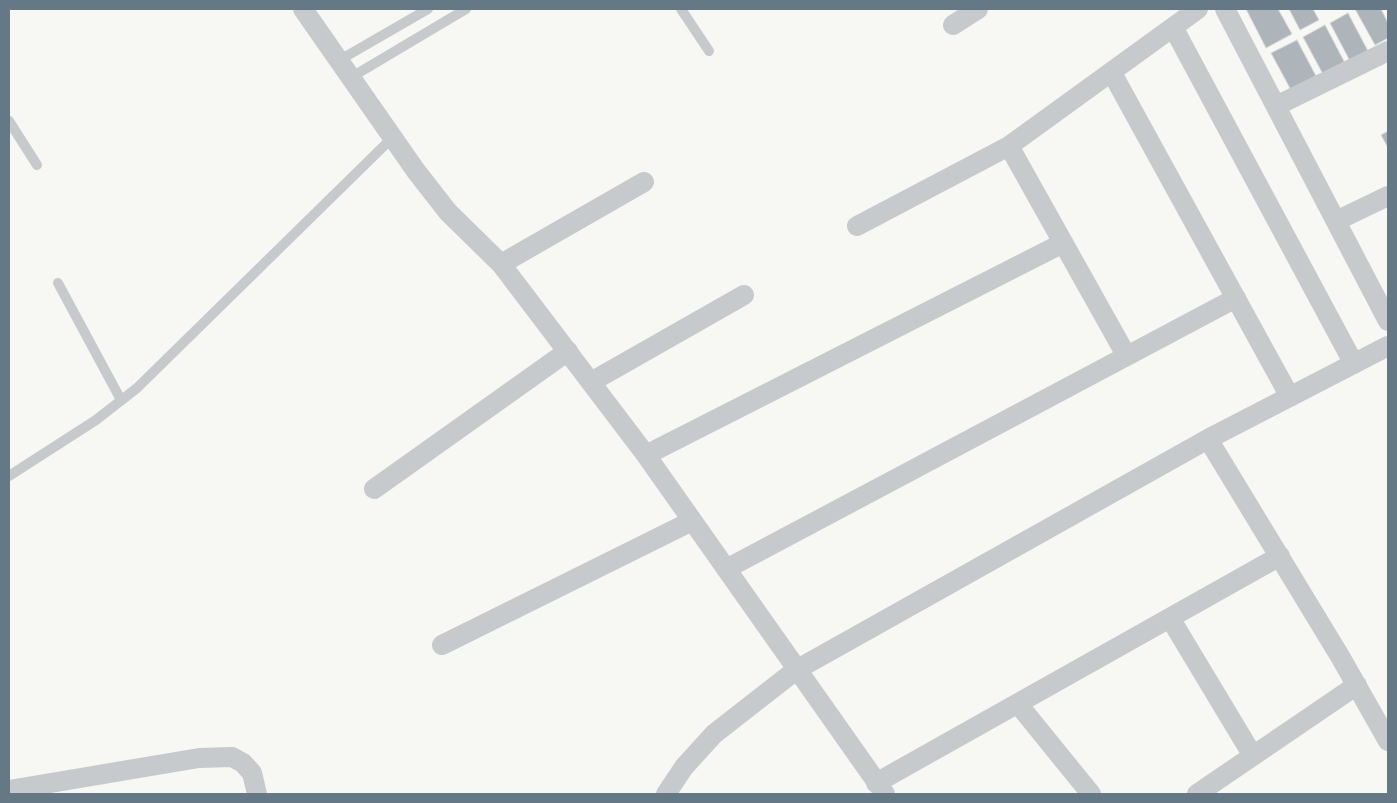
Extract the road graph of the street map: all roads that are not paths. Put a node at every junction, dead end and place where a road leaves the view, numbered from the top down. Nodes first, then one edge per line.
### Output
1 (303, 9) edge
2 (428, 9) edge
3 (466, 9) edge
4 (681, 9) edge
5 (978, 9) edge
6 (1198, 9) edge
7 (1224, 9) edge
8 (953, 25) dead end
9 (1173, 27) junction
10 (709, 51) dead end
11 (1388, 51) edge
12 (338, 61) junction
13 (1112, 73) junction
14 (350, 78) junction
15 (1276, 106) junction
16 (9, 121) edge
17 (392, 138) junction
18 (1009, 146) junction
19 (37, 165) dead end
20 (644, 182) dead end
21 (1388, 196) edge
22 (1336, 221) junction
23 (856, 226) dead end
24 (1063, 243) junction
25 (501, 264) junction
26 (58, 283) dead end
27 (744, 295) dead end
28 (1236, 298) junction
29 (1388, 321) edge
30 (1388, 346) edge
31 (568, 351) junction
32 (1126, 355) junction
33 (1354, 364) junction
34 (591, 382) junction
35 (1290, 397) junction
36 (121, 400) junction
37 (1208, 439) junction
38 (646, 455) junction
39 (9, 476) edge
40 (374, 489) dead end
41 (692, 521) junction
42 (1280, 556) junction
43 (726, 569) junction
44 (1170, 618) junction
45 (442, 645) dead end
46 (796, 670) junction
47 (1357, 685) junction
48 (1018, 704) junction
49 (1388, 741) edge
50 (1253, 756) junction
51 (881, 789) edge
52 (9, 790) edge
53 (257, 794) edge
54 (666, 794) edge
55 (1091, 794) edge
56 (1197, 794) edge

1 - 12 street
2 - 12 lane
3 - 14 lane
4 - 10 lane
5 - 8 street
6 - 9 street
7 - 15 street
9 - 13 street
9 - 33 street
11 - 15 street
12 - 14 street
13 - 18 street
13 - 28 street
14 - 17 street
15 - 22 street
16 - 19 lane
17 - 25 street
17 - 36 lane
18 - 23 street
18 - 24 street
20 - 25 street
21 - 22 street
22 - 29 street
24 - 32 street
24 - 38 street
25 - 31 street
26 - 36 lane
27 - 34 street
28 - 32 street
28 - 35 street
30 - 33 street
31 - 34 street
31 - 40 street
32 - 43 street
33 - 35 street
34 - 38 street
35 - 37 street
36 - 39 lane
37 - 42 street
37 - 46 street
38 - 41 street
41 - 43 street
41 - 45 street
42 - 44 street
42 - 47 street
43 - 46 street
44 - 48 street
44 - 50 street
46 - 51 street
46 - 54 street
47 - 49 street
47 - 50 street
48 - 51 street
48 - 55 street
50 - 56 street
52 - 53 street

